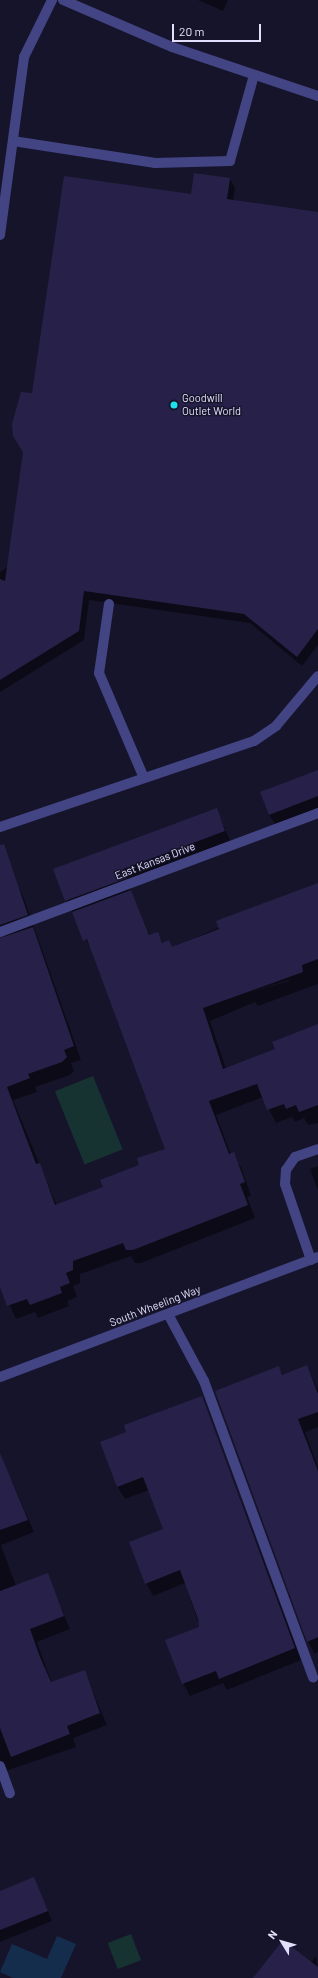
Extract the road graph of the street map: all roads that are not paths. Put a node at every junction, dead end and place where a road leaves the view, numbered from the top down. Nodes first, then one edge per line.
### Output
1 (52, 0) edge
2 (63, 0) edge
3 (254, 76) junction
4 (318, 96) edge
5 (13, 141) junction
6 (0, 236) edge
7 (109, 604) dead end
8 (318, 676) edge
9 (144, 778) junction
10 (318, 812) edge
11 (0, 827) edge
12 (0, 932) edge
13 (318, 1149) edge
14 (315, 1258) edge
15 (168, 1314) junction
16 (0, 1377) edge
17 (313, 1678) dead end
18 (0, 1766) edge
19 (10, 1793) dead end

1 - 5 street
2 - 3 street
3 - 4 street
3 - 5 street
5 - 6 street
7 - 9 street
8 - 9 street
9 - 11 street
10 - 12 street, East Kansas Drive
13 - 14 street
14 - 15 street, South Wheeling Way
15 - 16 street, South Wheeling Way
15 - 17 street
18 - 19 street

